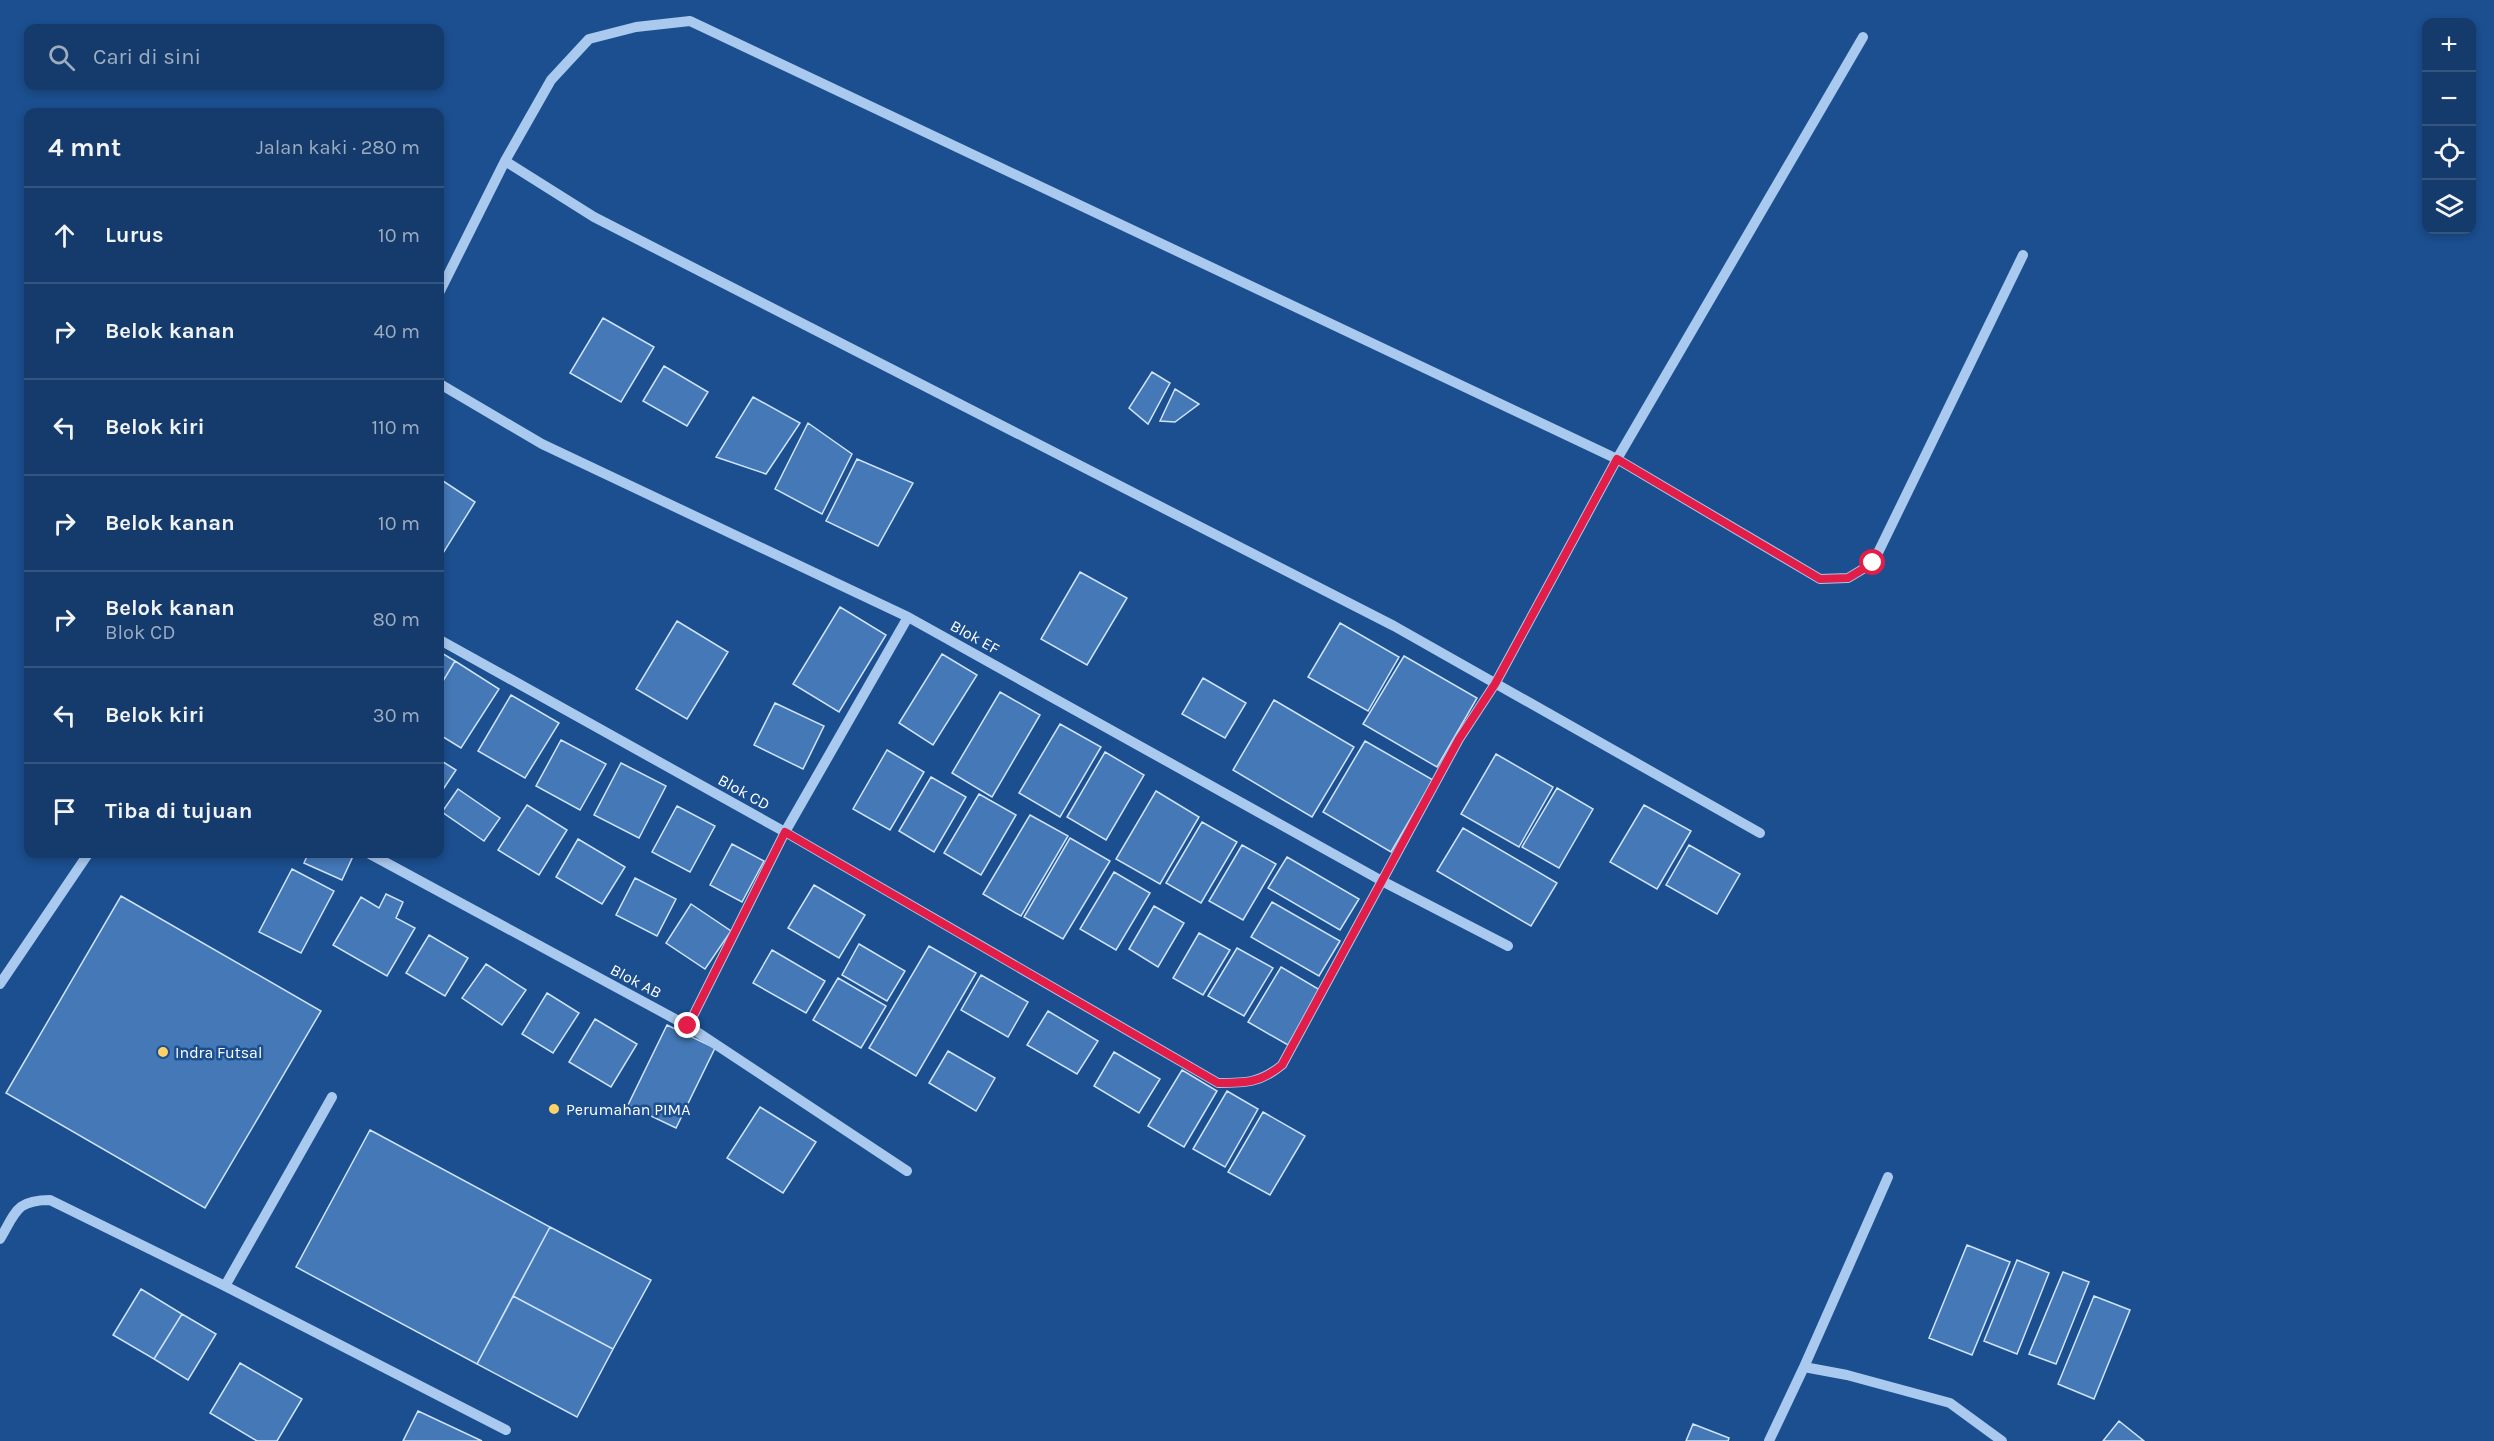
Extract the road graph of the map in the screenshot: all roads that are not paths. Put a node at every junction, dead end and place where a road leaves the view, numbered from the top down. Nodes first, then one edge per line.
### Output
1 (1863, 37) dead end
2 (505, 161) junction
3 (2023, 255) dead end
4 (444, 283) edge
5 (444, 386) edge
6 (1617, 459) junction
7 (908, 617) junction
8 (444, 641) edge
9 (1495, 684) junction
10 (785, 832) junction
11 (1760, 834) dead end
12 (85, 858) edge
13 (377, 858) edge
14 (1382, 881) junction
15 (1508, 946) dead end
16 (0, 984) edge
17 (688, 1026) junction
18 (332, 1097) dead end
19 (907, 1171) dead end
20 (1888, 1177) dead end
21 (4, 1221) edge
22 (0, 1239) edge
23 (225, 1286) junction
24 (1804, 1367) junction
25 (506, 1430) dead end
26 (1769, 1441) edge
27 (2002, 1441) edge

1 - 6 street
2 - 4 street
2 - 6 street
2 - 9 street
3 - 6 street
5 - 7 street, Blok EF
6 - 9 street
7 - 10 street
7 - 14 street, Blok EF
8 - 10 street, Blok CD
9 - 11 street
9 - 14 street
10 - 14 street, Blok CD
10 - 17 street
12 - 16 street
13 - 17 street, Blok AB
14 - 15 street, Blok EF
17 - 19 street, Blok AB
18 - 23 street
20 - 24 street
21 - 22 street
21 - 23 street
23 - 25 street
24 - 26 street
24 - 27 street

